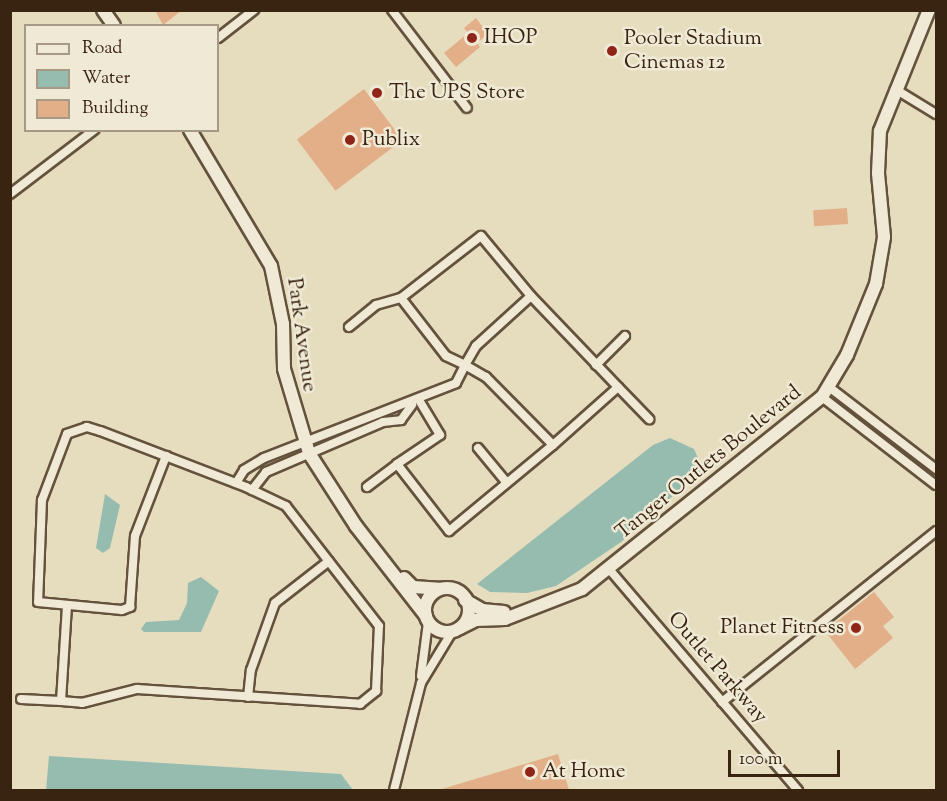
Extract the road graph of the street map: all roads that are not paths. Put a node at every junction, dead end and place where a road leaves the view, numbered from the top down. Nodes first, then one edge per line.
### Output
1 (103, 10) edge
2 (254, 10) edge
3 (392, 10) edge
4 (929, 10) edge
5 (113, 24) edge
6 (219, 37) edge
7 (895, 88) junction
8 (466, 108) dead end
9 (936, 114) edge
10 (91, 132) edge
11 (191, 132) edge
12 (10, 194) edge
13 (531, 296) junction
14 (401, 298) junction
15 (349, 327) dead end
16 (625, 336) dead end
17 (465, 365) junction
18 (596, 365) junction
19 (618, 387) junction
20 (825, 392) junction
21 (417, 400) junction
22 (649, 419) dead end
23 (553, 445) junction
24 (307, 447) junction
25 (478, 448) dead end
26 (166, 456) junction
27 (397, 464) junction
28 (936, 469) edge
29 (236, 483) junction
30 (507, 483) junction
31 (936, 485) edge
32 (367, 487) dead end
33 (252, 490) junction
34 (936, 531) edge
35 (329, 561) junction
36 (609, 570) junction
37 (394, 574) junction
38 (441, 589) junction
39 (465, 600) junction
40 (67, 606) junction
41 (514, 615) junction
42 (427, 619) junction
43 (456, 630) junction
44 (421, 683) junction
45 (248, 697) junction
46 (21, 699) dead end
47 (61, 702) junction
48 (722, 702) junction
49 (394, 790) edge
50 (798, 790) edge

1 - 5 street
2 - 6 street
3 - 8 street
4 - 7 street, Tanger Outlets Boulevard
7 - 9 street
7 - 20 street, Tanger Outlets Boulevard
10 - 12 street
11 - 24 street, Park Avenue
13 - 14 street
13 - 17 street
13 - 18 street
14 - 15 street
14 - 17 street
16 - 18 street
17 - 21 street
17 - 23 street
18 - 19 street
19 - 22 street
19 - 23 street
20 - 28 street
20 - 31 street
20 - 36 street, Tanger Outlets Boulevard
21 - 24 street
21 - 24 street
21 - 27 street
23 - 30 street
24 - 29 street
24 - 33 street
24 - 37 street, Park Avenue
25 - 30 street
26 - 29 street
26 - 40 street
26 - 40 street
27 - 30 street
27 - 32 street
29 - 33 street
33 - 35 street
34 - 48 street
35 - 45 street
35 - 45 street
36 - 41 street, Tanger Outlets Boulevard
36 - 48 street, Outlet Parkway
37 - 38 street, Park Avenue
37 - 42 street, Park Avenue
38 - 39 street
38 - 42 street
39 - 41 street
39 - 43 street
40 - 47 street
41 - 43 street, Tanger Outlets Boulevard
42 - 43 street
42 - 44 street
43 - 44 street
44 - 49 street
45 - 47 street
46 - 47 street
48 - 50 street, Outlet Parkway

